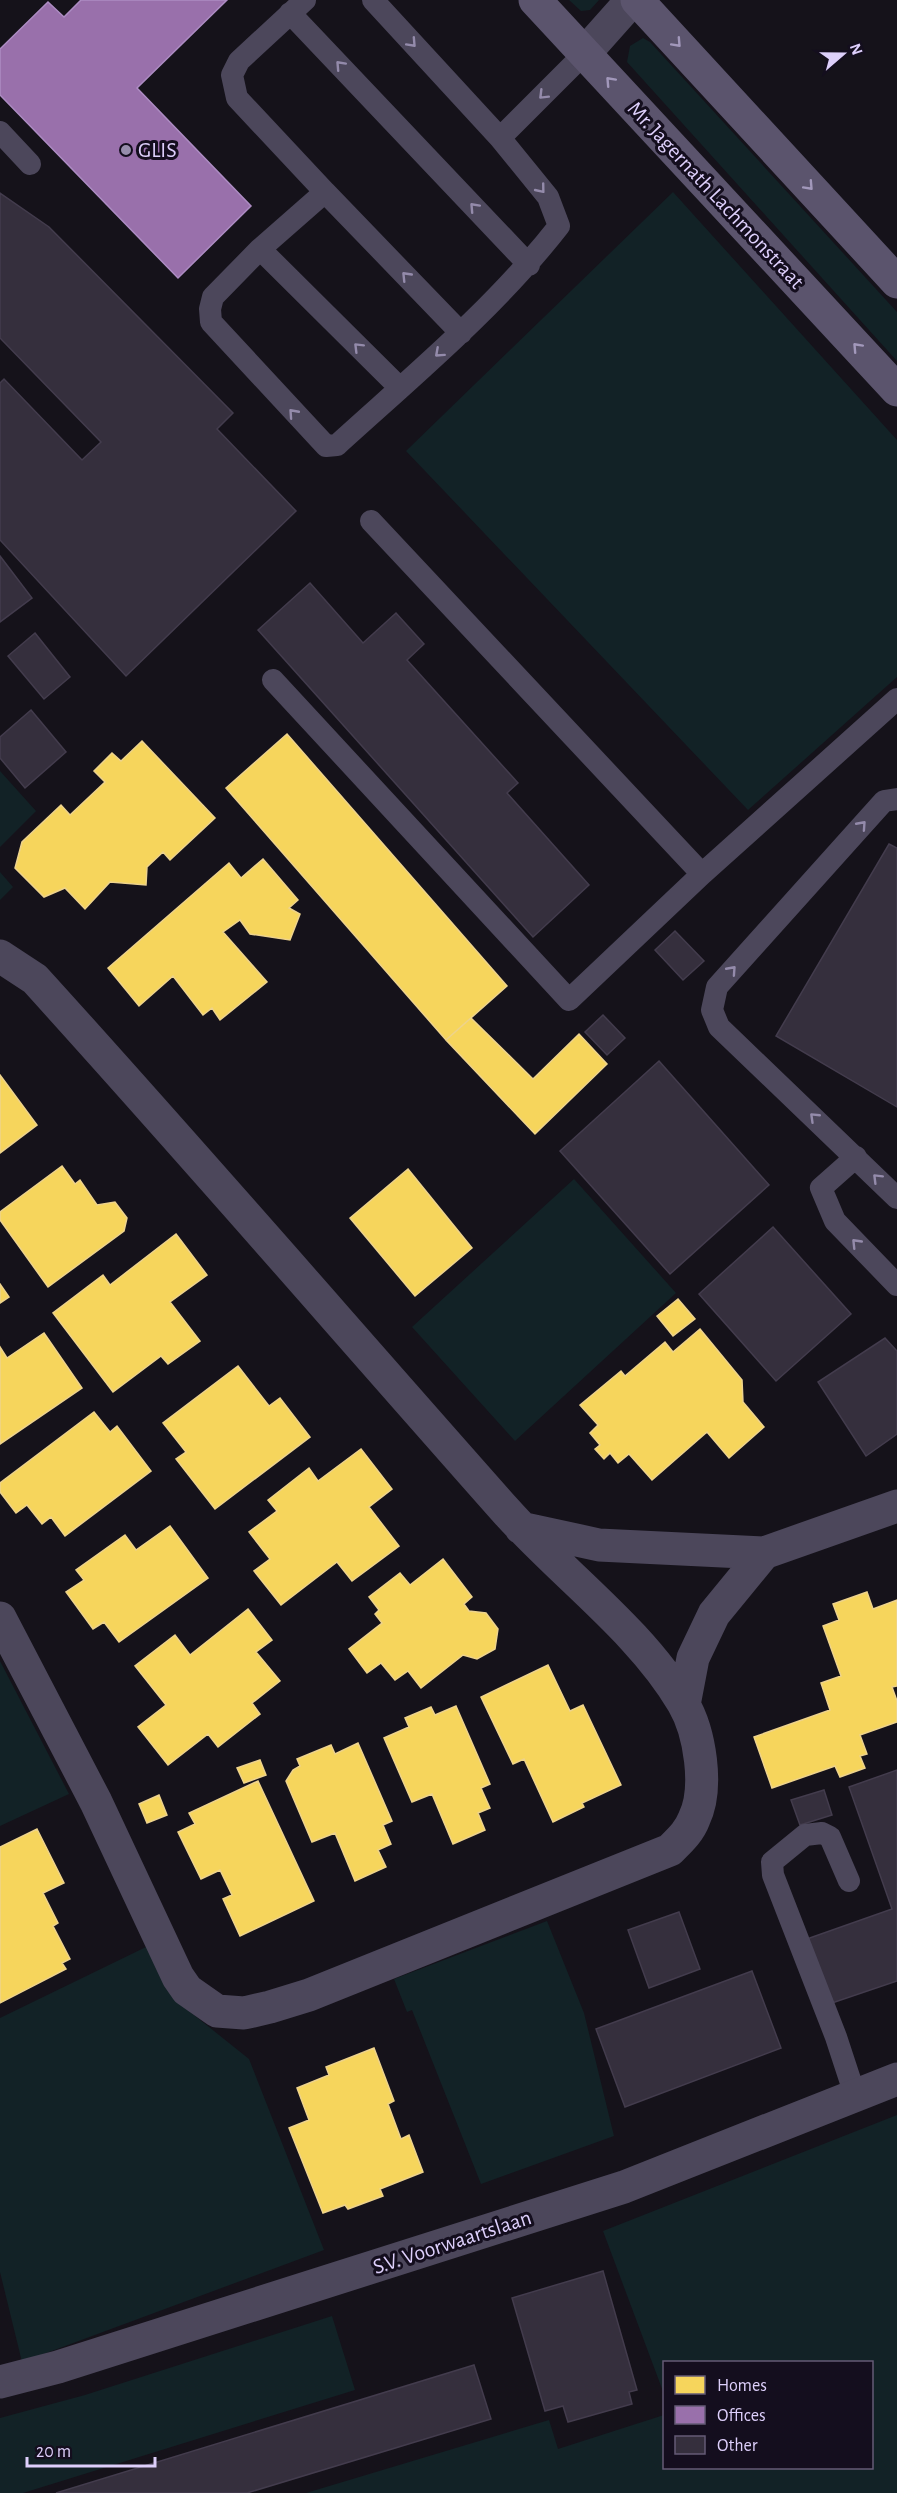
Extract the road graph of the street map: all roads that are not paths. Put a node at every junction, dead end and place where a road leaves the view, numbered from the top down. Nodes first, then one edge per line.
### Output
1 (373, 0) edge
2 (535, 0) edge
3 (632, 0) edge
4 (637, 0) edge
5 (298, 7) edge
6 (584, 54) junction
7 (0, 132) edge
8 (500, 138) junction
9 (30, 164) dead end
10 (325, 192) junction
11 (260, 249) junction
12 (529, 265) junction
13 (897, 282) edge
14 (461, 333) junction
15 (400, 388) junction
16 (897, 390) edge
17 (371, 521) dead end
18 (273, 680) dead end
19 (897, 699) edge
20 (897, 799) edge
21 (702, 874) junction
22 (0, 956) edge
23 (856, 1157) junction
24 (897, 1198) edge
25 (897, 1285) edge
26 (897, 1506) edge
27 (521, 1528) junction
28 (764, 1553) junction
29 (0, 1618) edge
30 (684, 1705) junction
31 (849, 1881) dead end
32 (897, 2079) edge
33 (855, 2095) junction
34 (0, 2382) edge

1 -> 8 lane
2 - 6 main road, Mr. Jagernath Lachmonstraat
3 - 6 street
4 -> 13 main road
5 - 10 lane
12 -> 5 lane
6 -> 8 lane
16 -> 6 main road, Mr. Jagernath Lachmonstraat
7 - 9 lane
8 -> 12 lane
10 - 11 lane
14 -> 10 lane
15 -> 11 lane
15 -> 11 lane
12 - 14 lane
14 -> 15 lane
17 - 21 lane
18 - 21 lane
19 - 21 lane
23 -> 20 lane
22 - 27 street
24 -> 23 lane
25 -> 23 lane
26 - 28 street
27 - 28 street
27 - 30 street
28 - 30 street
29 - 30 street
31 - 33 lane
32 - 33 street, S.V. Voorwaartslaan
33 - 34 street, S.V. Voorwaartslaan

